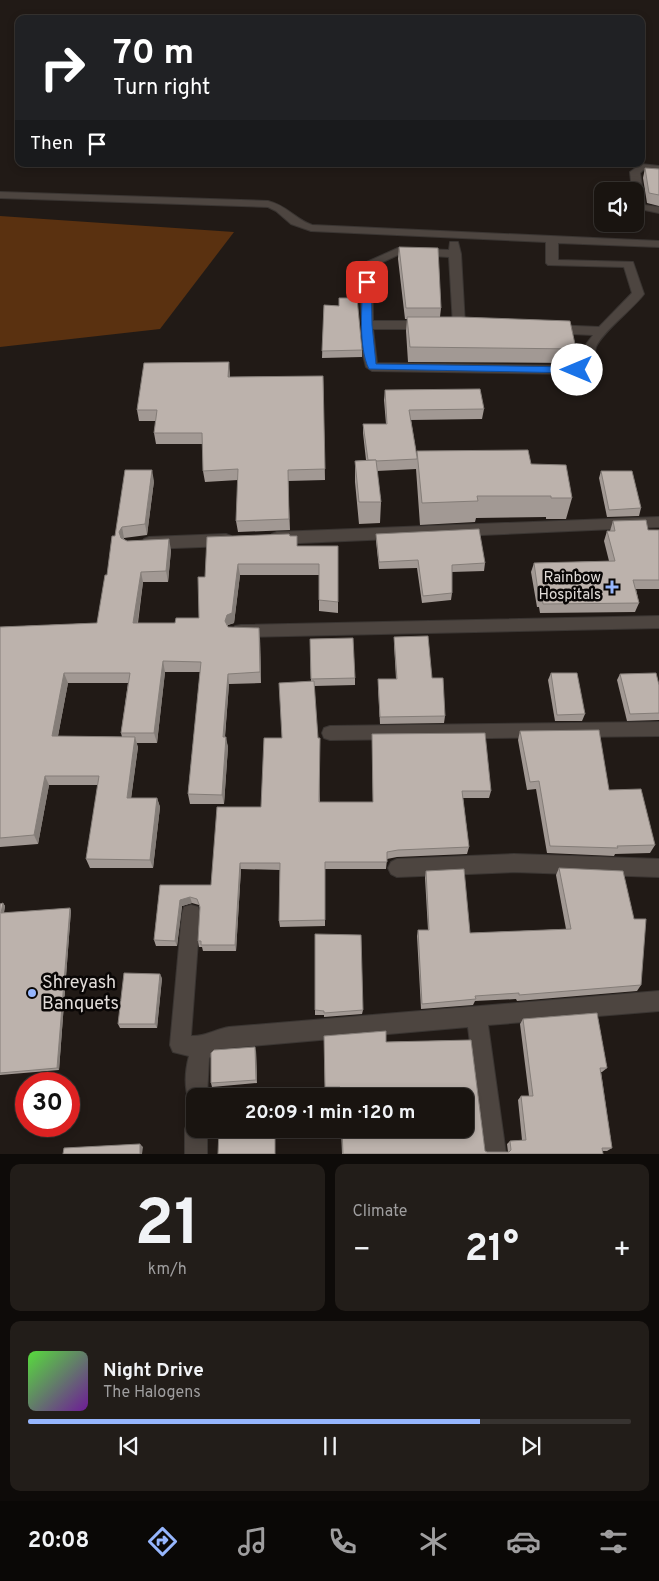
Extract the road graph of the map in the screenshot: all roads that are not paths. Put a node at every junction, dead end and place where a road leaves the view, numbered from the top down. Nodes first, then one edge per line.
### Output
1 (645, 159) edge
2 (659, 161) edge
3 (659, 169) edge
4 (0, 196) edge
5 (659, 210) edge
6 (453, 234) junction
7 (552, 239) junction
8 (659, 244) edge
9 (455, 254) junction
10 (367, 325) junction
11 (536, 328) edge
12 (602, 331) junction
13 (659, 522) edge
14 (260, 539) edge
15 (240, 540) edge
16 (130, 544) edge
17 (659, 622) edge
18 (236, 632) edge
19 (659, 729) edge
20 (330, 733) dead end
21 (397, 868) dead end
22 (659, 868) edge
23 (191, 914) dead end
24 (659, 1001) edge
25 (477, 1017) junction
26 (204, 1048) junction
27 (196, 1088) edge
28 (196, 1138) edge
29 (196, 1154) edge
30 (495, 1154) edge

1 - 2 street
3 - 5 street
4 - 6 street
6 - 7 street
6 - 9 street
7 - 8 street
7 - 12 street
9 - 10 street
9 - 10 street
10 - 12 street
11 - 12 street
13 - 14 street
15 - 16 street
17 - 18 street
19 - 20 street
21 - 22 street
23 - 26 street
24 - 25 street
25 - 26 street
25 - 30 street
26 - 27 street
28 - 29 street

